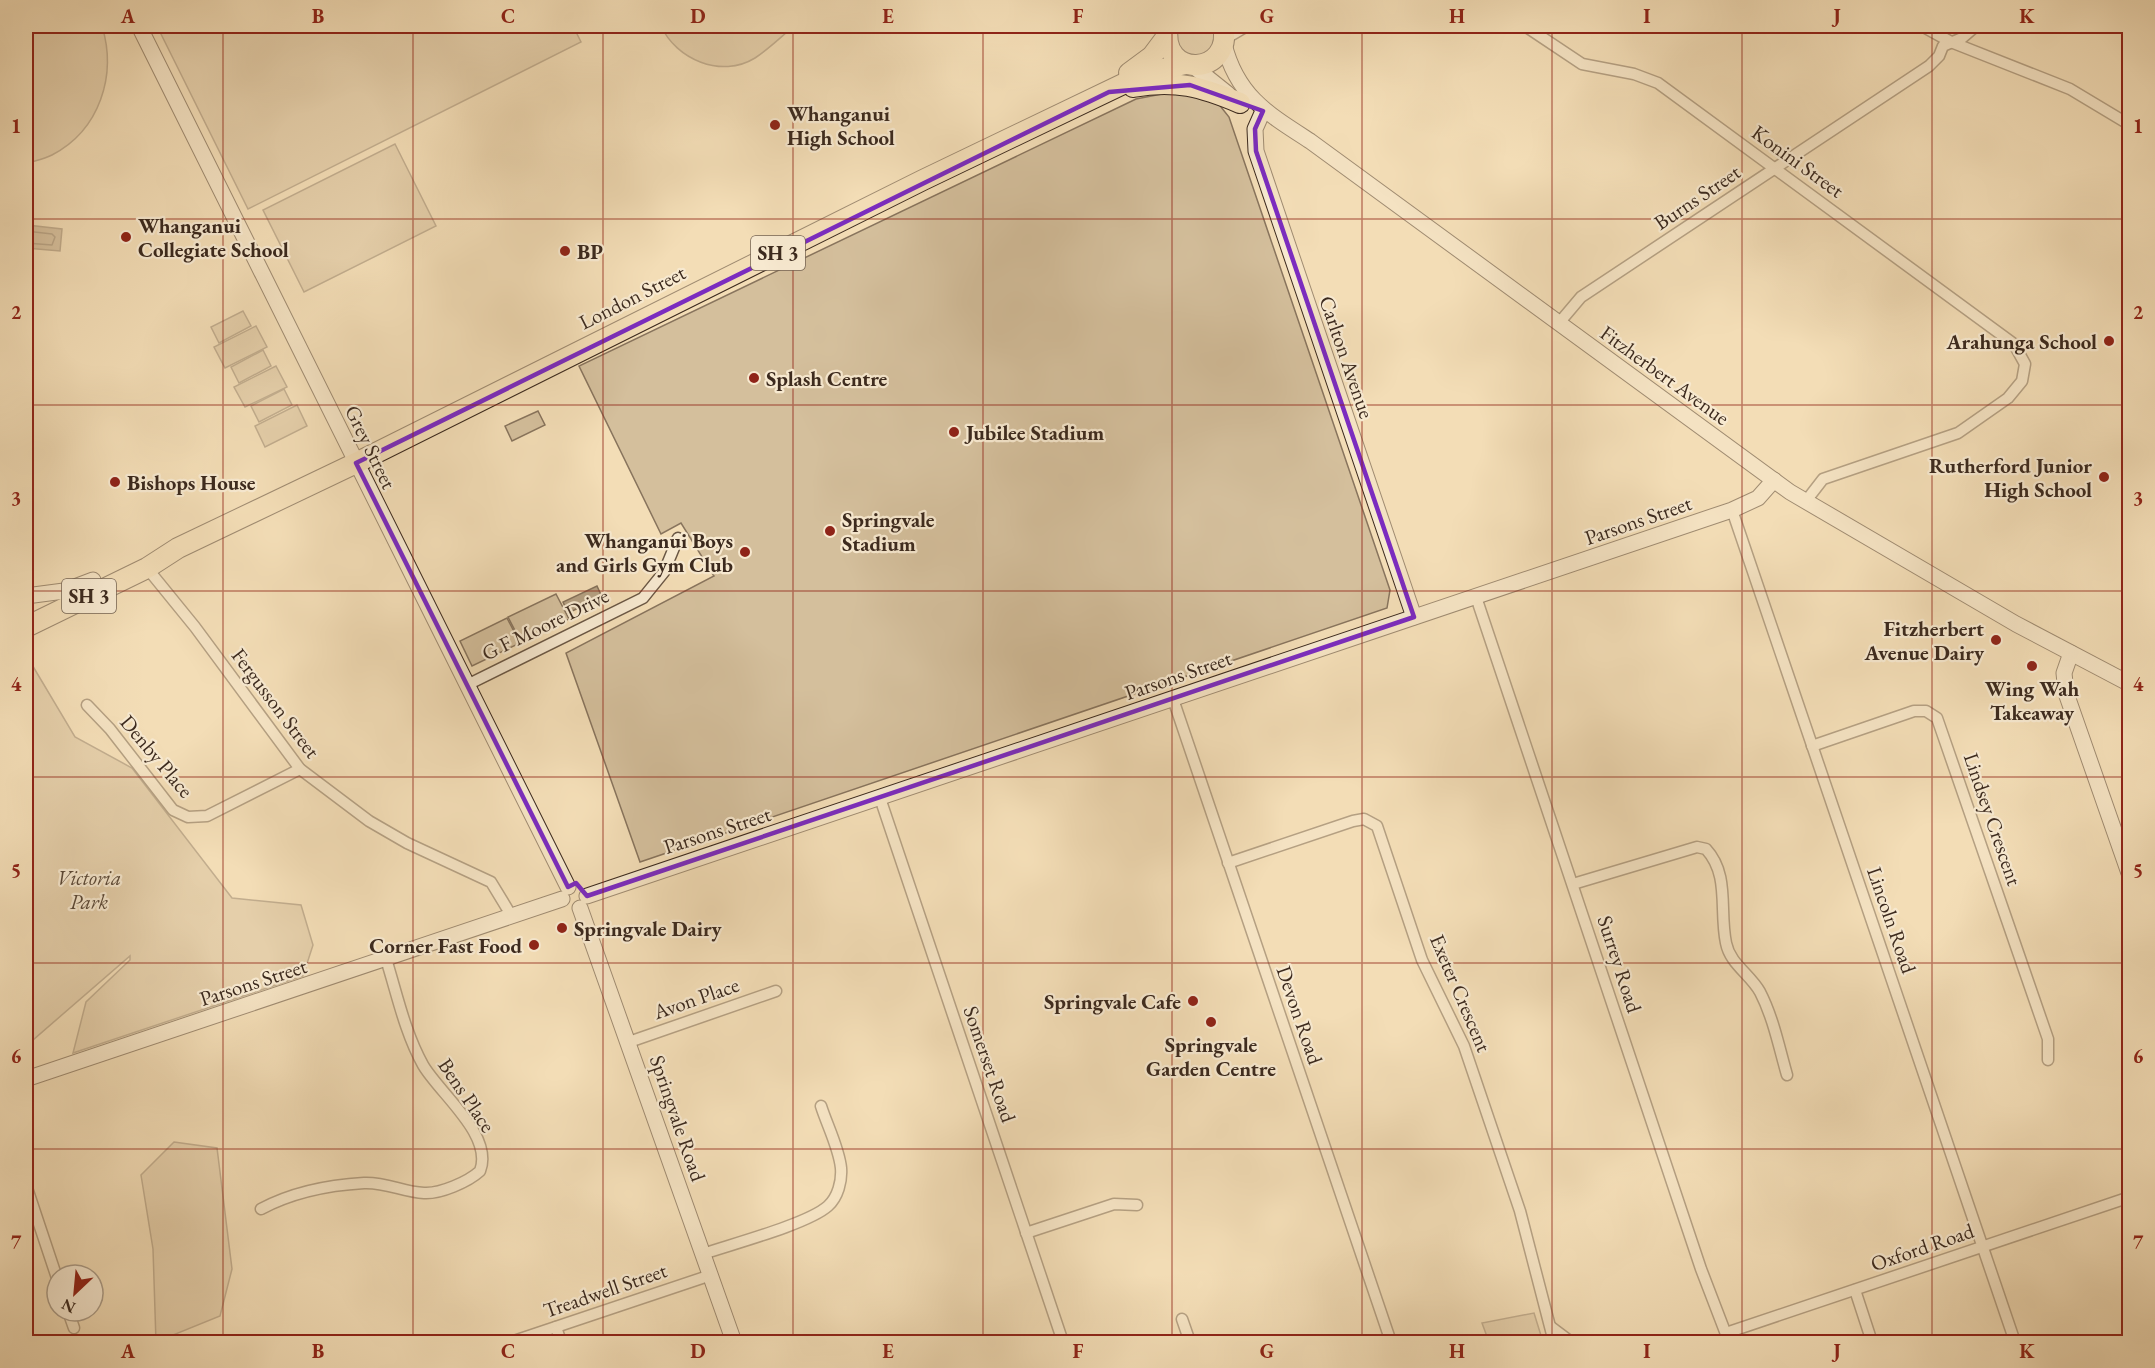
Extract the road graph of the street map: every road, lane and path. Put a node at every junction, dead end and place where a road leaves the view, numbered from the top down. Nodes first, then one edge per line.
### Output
1 (139, 26) edge
2 (1247, 26) edge
3 (1525, 26) edge
4 (1922, 26) edge
5 (1976, 26) edge
6 (1167, 31) edge
7 (1224, 36) edge
8 (1951, 42) junction
9 (1189, 65) junction
10 (1109, 92) junction
11 (1240, 103) junction
12 (1263, 111) junction
13 (2130, 125) edge
14 (1775, 168) junction
15 (1559, 323) junction
16 (356, 463) junction
17 (1774, 480) junction
18 (1806, 501) junction
19 (1732, 510) junction
20 (678, 538) dead end
21 (178, 548) junction
22 (147, 568) junction
23 (93, 580) junction
24 (26, 596) edge
25 (1476, 597) junction
26 (1413, 617) junction
27 (27, 622) edge
28 (2071, 653) junction
29 (2130, 684) edge
30 (467, 685) junction
31 (1173, 699) junction
32 (87, 705) dead end
33 (1812, 746) junction
34 (300, 769) junction
35 (880, 798) junction
36 (1228, 862) junction
37 (2130, 876) edge
38 (1573, 885) junction
39 (565, 893) junction
40 (583, 902) junction
41 (511, 915) junction
42 (386, 960) junction
43 (776, 991) dead end
44 (629, 1041) junction
45 (2048, 1060) dead end
46 (1787, 1076) dead end
47 (26, 1079) edge
48 (821, 1106) dead end
49 (26, 1185) edge
50 (2130, 1197) edge
51 (1137, 1204) dead end
52 (261, 1209) dead end
53 (1026, 1233) junction
54 (1982, 1247) junction
55 (703, 1254) junction
56 (52, 1263) edge
57 (711, 1275) junction
58 (1854, 1290) junction
59 (1182, 1318) dead end
60 (72, 1323) edge
61 (556, 1327) junction
62 (74, 1328) dead end
63 (1551, 1328) junction
64 (1728, 1338) edge
65 (511, 1342) edge
66 (561, 1342) edge
67 (734, 1342) edge
68 (1063, 1342) edge
69 (1190, 1342) edge
70 (1391, 1342) edge
71 (1554, 1342) edge
72 (1571, 1342) edge
73 (1872, 1342) edge
74 (2015, 1342) edge

1 - 16 main road, Grey Street
2 - 7 street
3 - 14 street, Konini Street
4 - 8 street
5 - 8 street, Burns Street
6 - 9 highway, SH 3
6 - 10 highway, London Street / SH 3
7 - 9 highway, SH 3
7 - 12 main road, Fitzherbert Avenue
8 - 13 street
8 - 14 street, Burns Street
9 - 10 highway, London Street / SH 3
9 - 11 main road
10 - 11 highway
10 - 16 highway, London Street / SH 3
11 - 12 main road
12 - 15 main road, Fitzherbert Avenue
12 - 26 main road, Carlton Avenue
14 - 15 street, Burns Street
14 - 18 street, Konini Street
15 - 17 main road, Fitzherbert Avenue
16 - 21 highway, London Street / SH 3
16 - 30 main road, Grey Street
17 - 18 main road, Fitzherbert Avenue
17 - 19 main road, Parsons Street
18 - 28 main road, Fitzherbert Avenue
19 - 25 main road, Parsons Street
19 - 33 street, Lincoln Road
20 - 30 street, G F Moore Drive
21 - 22 highway, London Street / SH 3
21 - 23 highway, London Street / SH 3
22 - 27 highway, London Street / SH 3
22 - 34 street, Fergusson Street
23 - 24 main road
23 - 27 highway, London Street / SH 3
25 - 26 main road, Parsons Street
25 - 38 street, Surrey Road
26 - 31 main road, Parsons Street
28 - 29 main road, Fitzherbert Avenue
28 - 37 main road
30 - 39 main road, Grey Street
31 - 35 main road, Parsons Street
31 - 36 street, Devon Road
32 - 34 street, Denby Place
33 - 45 street, Lindsey Crescent
33 - 54 street, Lincoln Road
34 - 41 street, Fergusson Street
35 - 40 main road, Parsons Street
35 - 53 street, Somerset Road
36 - 63 street, Exeter Crescent
36 - 70 street, Devon Road
38 - 46 street
38 - 64 street, Surrey Road
39 - 40 main road
39 - 40 main road
39 - 41 main road, Parsons Street
40 - 44 main road, Springvale Road
41 - 42 main road, Parsons Street
42 - 47 main road, Parsons Street
42 - 52 street, Bens Place
43 - 44 street, Avon Place
44 - 55 main road, Springvale Road
48 - 55 street
49 - 56 street
50 - 54 street, Oxford Road
51 - 53 street
53 - 68 street, Somerset Road
54 - 58 street, Oxford Road
54 - 74 street, Lincoln Road
55 - 57 main road, Springvale Road
57 - 61 street, Treadwell Street
57 - 67 main road, Springvale Road
58 - 64 street, Oxford Road
58 - 73 street
59 - 69 street
60 - 62 street
61 - 65 street, Treadwell Street
61 - 66 street
63 - 71 street, Exeter Crescent
63 - 72 street

